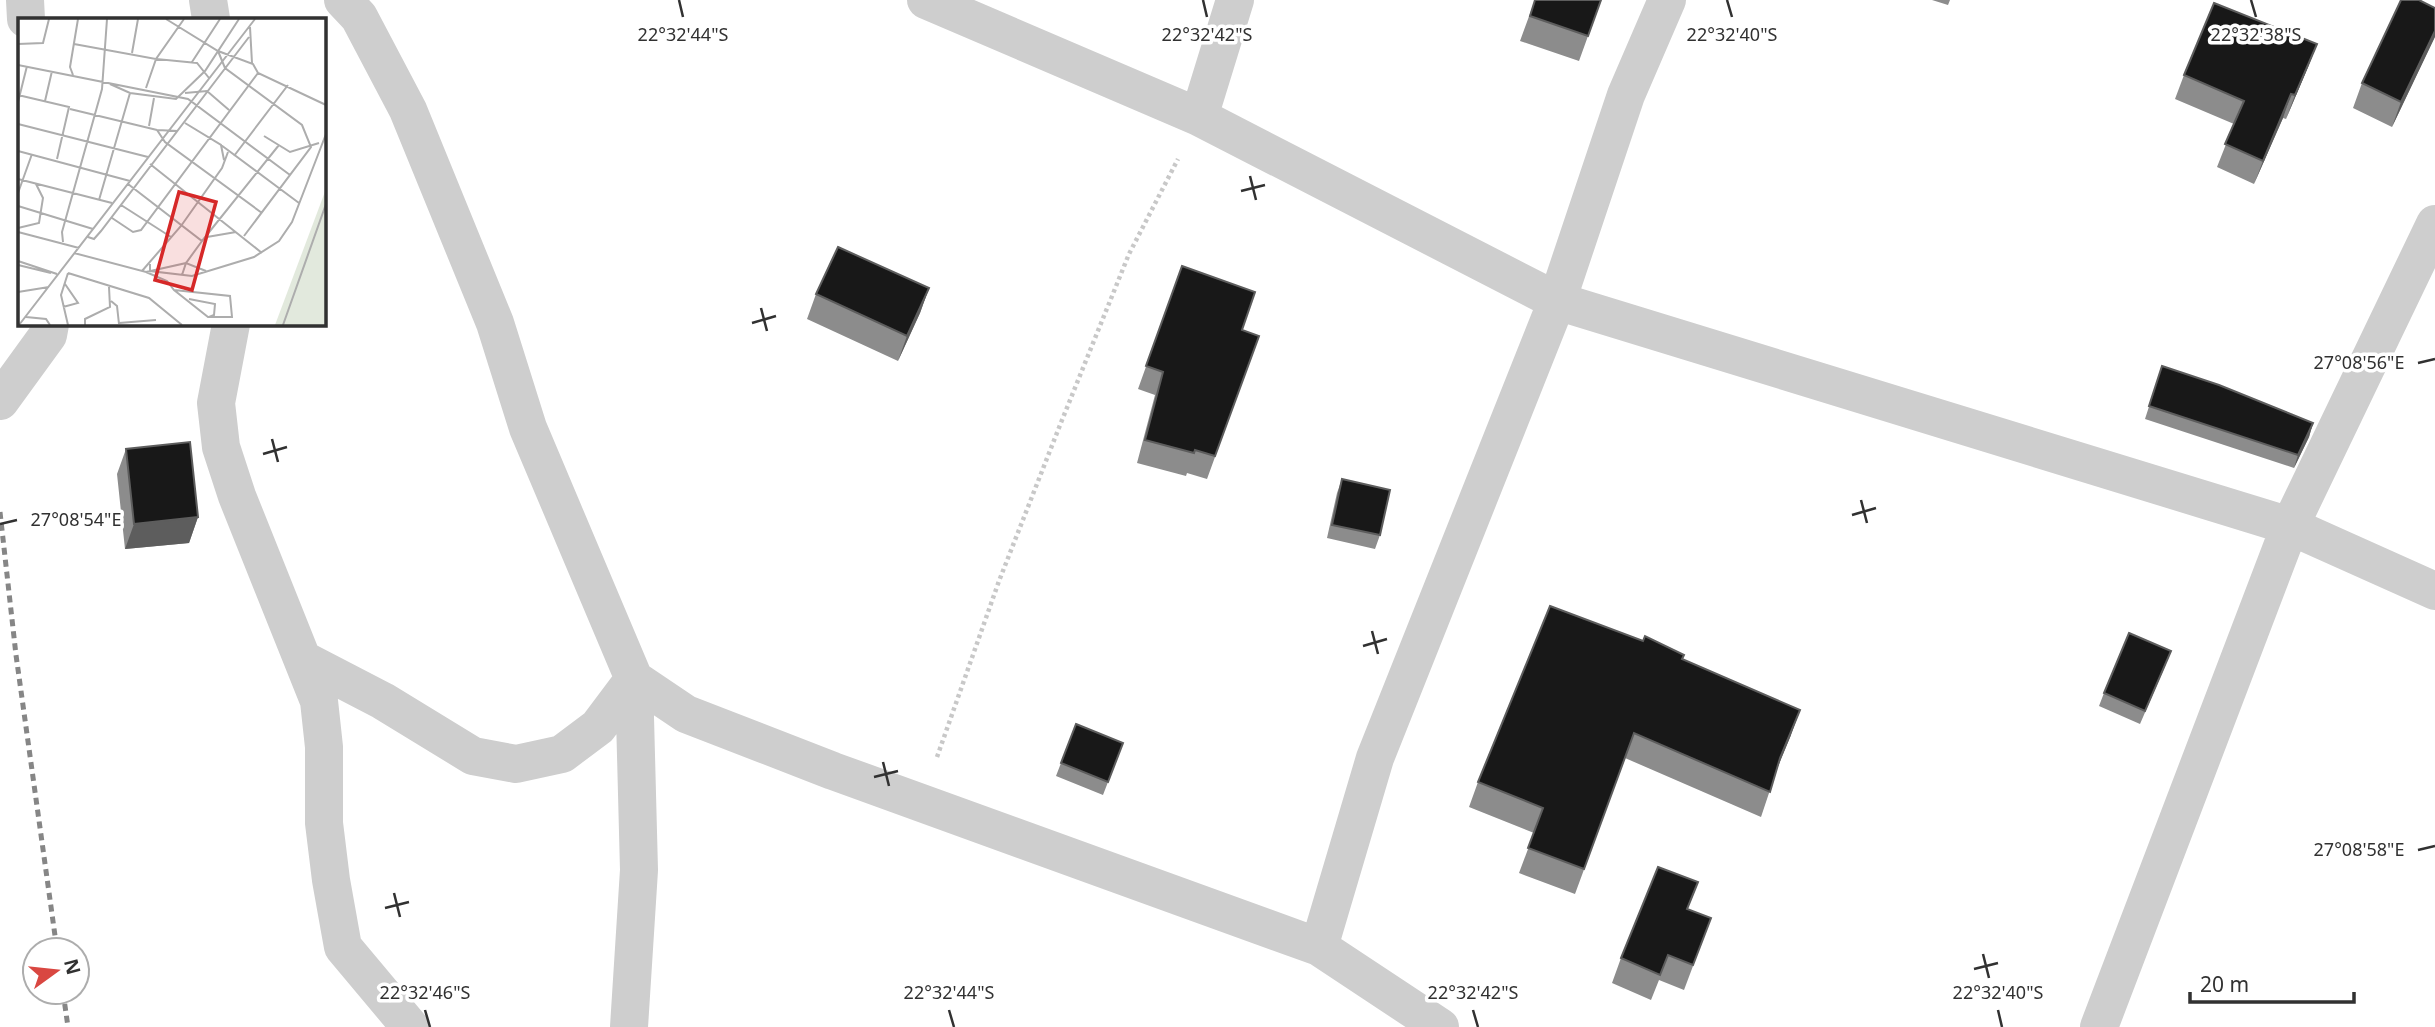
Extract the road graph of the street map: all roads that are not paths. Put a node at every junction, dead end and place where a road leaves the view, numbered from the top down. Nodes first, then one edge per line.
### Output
1 (25, 0) edge
2 (208, 0) edge
3 (343, 0) edge
4 (926, 0) edge
5 (1235, 0) edge
6 (1667, 0) edge
7 (26, 18) edge
8 (211, 18) edge
9 (1199, 117) junction
10 (2435, 224) edge
11 (1557, 301) junction
12 (50, 326) edge
13 (231, 326) edge
14 (0, 401) edge
15 (2290, 526) junction
16 (2435, 591) edge
17 (304, 660) junction
18 (634, 679) junction
19 (1319, 947) junction
20 (410, 1027) edge
21 (629, 1027) edge
22 (1440, 1027) edge
23 (2099, 1027) edge

1 - 7 street
2 - 8 street
3 - 18 street
4 - 9 street
5 - 9 street
6 - 11 street
9 - 11 street
10 - 15 street
11 - 15 street
11 - 19 street
12 - 14 street
13 - 17 street
15 - 16 street
15 - 23 street
17 - 18 street
17 - 20 street
18 - 19 street
18 - 21 street
19 - 22 street

